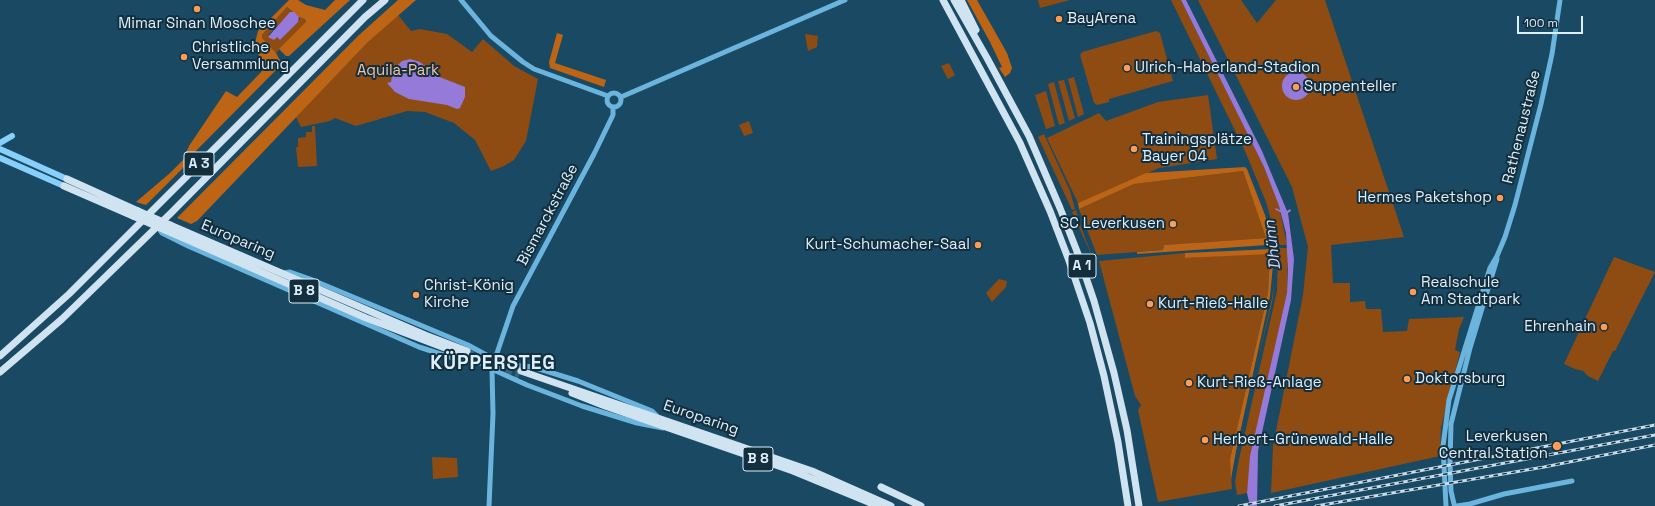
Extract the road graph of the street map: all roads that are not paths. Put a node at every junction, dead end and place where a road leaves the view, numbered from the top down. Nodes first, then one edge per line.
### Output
1 (363, 0) edge
2 (385, 0) edge
3 (461, 0) edge
4 (845, 0) edge
5 (938, 0) edge
6 (943, 0) edge
7 (954, 0) edge
8 (961, 0) edge
9 (1560, 0) edge
10 (966, 41) junction
11 (988, 58) junction
12 (608, 96) junction
13 (621, 97) junction
14 (613, 107) junction
15 (12, 136) dead end
16 (0, 143) edge
17 (3, 151) edge
18 (1, 159) edge
19 (22, 168) junction
20 (14, 170) dead end
21 (67, 179) joint
22 (64, 186) joint
23 (136, 214) junction
24 (164, 229) junction
25 (1497, 256) junction
26 (280, 273) junction
27 (0, 356) edge
28 (493, 357) junction
29 (487, 364) junction
30 (502, 364) junction
31 (494, 370) junction
32 (0, 372) edge
33 (658, 417) junction
34 (667, 428) junction
35 (811, 474) junction
36 (1572, 481) dead end
37 (881, 487) dead end
38 (1456, 505) edge
39 (1469, 505) edge
40 (489, 506) edge
41 (878, 506) edge
42 (891, 506) edge
43 (921, 506) edge
44 (1128, 506) edge
45 (1139, 506) edge
46 (1446, 506) edge

1 - 27 highway, A 3
2 - 32 highway, A 3
3 - 12 main road
4 - 13 main road
5 - 10 highway
6 - 10 highway, A 1
7 - 11 highway, A 1
8 - 11 highway
9 - 25 main road, Rathenaustraße
10 - 44 highway, A 1
11 - 45 highway, A 1
12 - 13 main road
12 - 14 main road
13 - 14 main road
14 - 28 main road, Bismarckstraße
15 - 16 main road
17 - 18 main road
17 - 21 main road, Europaring / B 8
18 - 19 main road, Europaring / B 8
19 - 20 main road
19 - 22 main road, Europaring / B 8
21 - 23 highway, Europaring / B 8
22 - 23 highway, Europaring / B 8
23 - 24 highway, Europaring / B 8, bridge
23 - 24 highway, Europaring / B 8, bridge
24 - 26 highway, Europaring / B 8
24 - 26 highway, Europaring / B 8
24 - 29 main road
25 - 38 main road, Rathenaustraße
25 - 46 main road, Rathenaustraße
26 - 28 main road
28 - 29 main road, Bismarckstraße
28 - 30 main road
29 - 31 main road
30 - 31 main road
30 - 33 main road
31 - 34 main road, Europaring
31 - 40 main road
33 - 34 highway, Europaring / B 8
33 - 35 highway, Europaring / B 8
34 - 35 highway, Europaring / B 8
35 - 41 highway, Europaring / B 8
35 - 42 highway, Europaring / B 8
36 - 39 main road
37 - 43 highway
38 - 39 main road
38 - 46 main road

